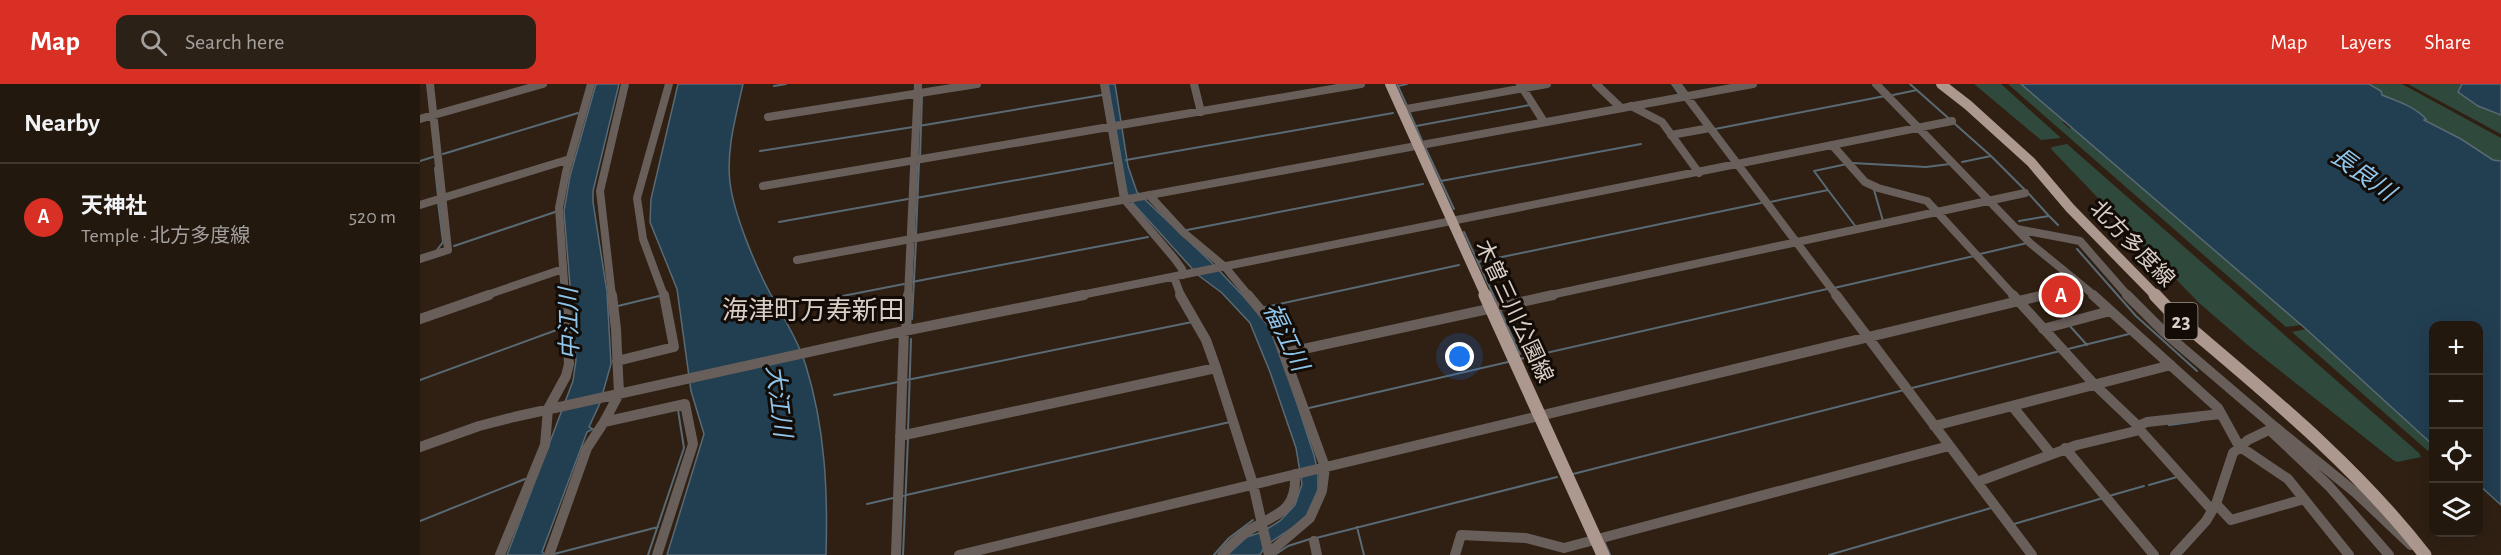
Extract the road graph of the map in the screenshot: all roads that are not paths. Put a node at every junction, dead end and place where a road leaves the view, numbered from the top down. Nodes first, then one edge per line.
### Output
1 (430, 84) edge
2 (543, 84) edge
3 (591, 84) edge
4 (625, 84) edge
5 (669, 84) edge
6 (918, 84) edge
7 (977, 84) edge
8 (1104, 84) edge
9 (1194, 84) edge
10 (1361, 84) edge
11 (1390, 84) edge
12 (1547, 84) edge
13 (1596, 84) edge
14 (1677, 84) edge
15 (1753, 84) edge
16 (1876, 84) edge
17 (1941, 84) edge
18 (1521, 86) edge
19 (917, 93) junction
20 (1686, 96) junction
21 (1631, 106) junction
22 (1621, 108) junction
23 (1401, 110) junction
24 (1201, 112) junction
25 (434, 116) junction
26 (768, 117) dead end
27 (420, 119) edge
28 (1952, 121) dead end
29 (1544, 122) junction
30 (1115, 126) junction
31 (1710, 128) junction
32 (1920, 129) junction
33 (1671, 135) junction
34 (1417, 146) junction
35 (1833, 146) junction
36 (570, 159) junction
37 (914, 161) junction
38 (1738, 165) junction
39 (1699, 173) junction
40 (762, 186) dead end
41 (2025, 193) dead end
42 (1147, 195) junction
43 (443, 198) junction
44 (1126, 199) junction
45 (1989, 201) junction
46 (420, 205) edge
47 (1937, 212) junction
48 (1450, 221) junction
49 (2017, 229) junction
50 (910, 239) junction
51 (1796, 242) junction
52 (420, 259) edge
53 (797, 260) dead end
54 (1223, 267) junction
55 (563, 269) junction
56 (1179, 276) junction
57 (2073, 278) junction
58 (2018, 302) junction
59 (1491, 309) junction
60 (2110, 311) junction
61 (420, 319) edge
62 (2043, 329) junction
63 (905, 330) junction
64 (1868, 338) junction
65 (1285, 353) junction
66 (617, 361) junction
67 (2171, 365) junction
68 (1216, 368) junction
69 (2094, 384) junction
70 (616, 394) junction
71 (2013, 407) junction
72 (551, 409) junction
73 (2221, 414) junction
74 (1540, 416) junction
75 (604, 422) junction
76 (1934, 426) junction
77 (2139, 428) junction
78 (2272, 428) junction
79 (900, 436) junction
80 (1949, 446) junction
81 (2239, 446) junction
82 (420, 447) edge
83 (2065, 448) junction
84 (2051, 454) junction
85 (1324, 467) junction
86 (1297, 474) junction
87 (1977, 482) junction
88 (1253, 484) junction
89 (2304, 499) junction
90 (2214, 507) junction
91 (1263, 524) junction
92 (1596, 539) junction
93 (1314, 541) dead end
94 (1269, 553) edge
95 (500, 555) edge
96 (549, 555) edge
97 (657, 555) edge
98 (896, 555) edge
99 (958, 555) edge
100 (1222, 555) edge
101 (1317, 555) edge
102 (1455, 555) edge
103 (1603, 555) edge
104 (2032, 555) edge
105 (2154, 555) edge
106 (2175, 555) edge
107 (2349, 555) edge
108 (2389, 555) edge
109 (2425, 555) edge

1 - 25 street
2 - 25 street
3 - 36 street
4 - 66 street
5 - 66 street
6 - 19 street
7 - 19 street
8 - 30 street
9 - 24 street
10 - 24 street
11 - 23 main road, 木曽三川公園線
12 - 18 street
13 - 22 street
14 - 20 street
15 - 20 street
16 - 32 street
17 - 109 main road, 北方多度線 / 23
18 - 23 street
18 - 29 street
19 - 26 street
19 - 37 street
20 - 21 street
20 - 31 street
21 - 22 street
21 - 33 street
22 - 29 street
23 - 34 main road, 木曽三川公園線
24 - 30 street
25 - 27 street
25 - 43 street
28 - 32 street
29 - 34 street
30 - 37 street
30 - 44 street
31 - 33 street
31 - 38 street
32 - 35 street
32 - 45 street
33 - 39 street
34 - 42 street
34 - 48 main road, 木曽三川公園線
35 - 38 street
35 - 47 street
36 - 43 street
36 - 55 street
37 - 40 street
37 - 50 street
38 - 39 street
38 - 51 street
39 - 48 street
41 - 45 street
42 - 44 street
42 - 54 street
43 - 46 street
43 - 52 street
44 - 50 street
44 - 56 street
45 - 47 street
45 - 49 street
47 - 51 street
47 - 58 street
48 - 54 street
48 - 59 main road, 木曽三川公園線
49 - 57 street
49 - 78 street
50 - 53 street
50 - 63 street
51 - 59 street
51 - 64 street
54 - 56 street
54 - 65 street
55 - 61 street
55 - 72 street
56 - 63 street
56 - 68 street
57 - 58 street
57 - 60 street
58 - 62 street
58 - 64 street
59 - 65 street
59 - 74 main road, 木曽三川公園線
60 - 62 street
60 - 67 street
62 - 69 street
63 - 70 street
63 - 79 street
64 - 74 street
64 - 76 street
65 - 85 street
66 - 70 street
67 - 69 street
67 - 73 street
68 - 79 street
68 - 88 street
69 - 71 street
69 - 77 street
70 - 72 street
70 - 75 street
71 - 76 street
71 - 84 street
72 - 82 street
72 - 95 street
73 - 77 street
73 - 81 street
74 - 85 street
74 - 92 main road, 木曽三川公園線
75 - 96 street
75 - 97 street
76 - 80 street
77 - 83 street
77 - 90 street
78 - 81 street
78 - 108 street
78 - 109 street
79 - 98 street
80 - 87 street
80 - 92 street
81 - 89 street
81 - 90 street
83 - 84 street
83 - 105 street
84 - 87 street
85 - 86 street
85 - 94 street
86 - 88 street
86 - 91 street
87 - 104 street
88 - 91 street
88 - 99 street
89 - 90 street
89 - 107 street
90 - 106 street
91 - 94 street
91 - 100 street
92 - 102 street
92 - 103 main road, 木曽三川公園線
93 - 101 street

